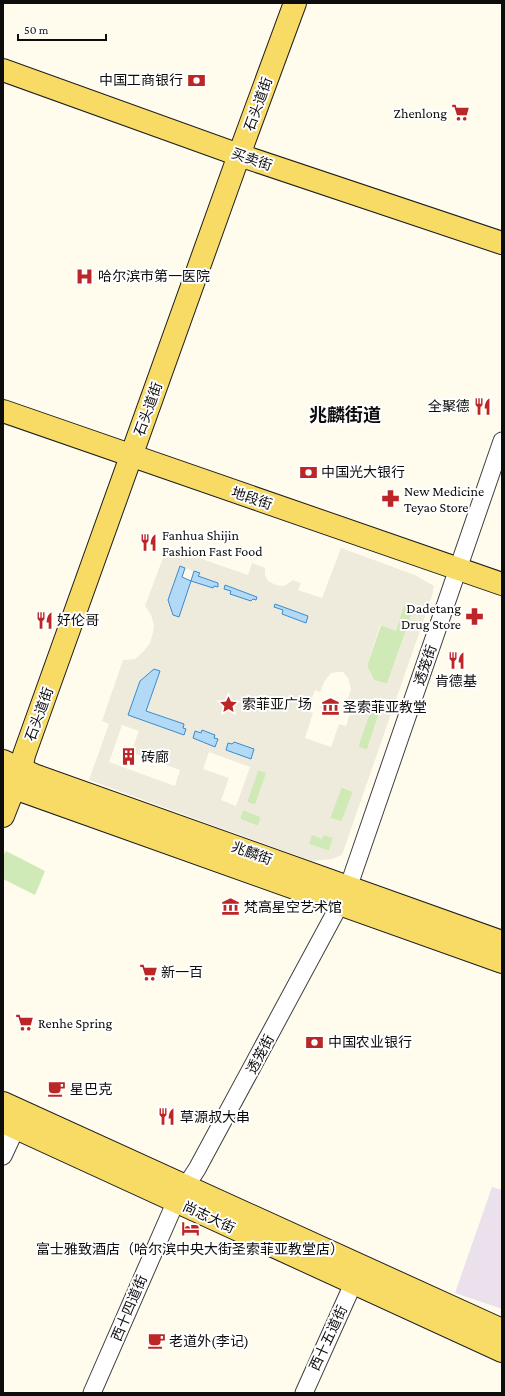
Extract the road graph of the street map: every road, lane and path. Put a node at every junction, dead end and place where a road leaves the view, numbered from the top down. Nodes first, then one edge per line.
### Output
1 (280, 3) edge
2 (295, 3) edge
3 (3, 70) edge
4 (233, 152) junction
5 (502, 244) edge
6 (3, 411) edge
7 (502, 441) edge
8 (127, 455) junction
9 (458, 569) junction
10 (502, 584) edge
11 (9, 775) edge
12 (3, 816) edge
13 (344, 896) junction
14 (502, 942) edge
15 (502, 962) edge
16 (3, 1103) edge
17 (10, 1125) edge
18 (3, 1156) edge
19 (181, 1193) junction
20 (353, 1284) junction
21 (502, 1330) edge
22 (502, 1351) edge
23 (92, 1393) edge
24 (304, 1393) edge

1 - 4 main road, 石头道街
2 - 4 main road, 石头道街
3 - 4 main road, 买卖街
4 - 5 main road, 买卖街
4 - 8 main road, 石头道街
6 - 8 main road, 地段街
7 - 9 street, 透笼街
8 - 9 main road, 地段街
8 - 11 main road, 石头道街
9 - 10 main road, 地段街
9 - 13 street, 透笼街
11 - 12 main road, 石头道街
11 - 13 main road, 兆麟街
13 - 14 main road, 兆麟街
13 - 15 main road, 兆麟街
13 - 19 street, 透笼街
16 - 19 main road, 尚志大街
17 - 18 street
17 - 19 main road, 尚志大街
19 - 20 main road, 尚志大街
19 - 21 main road, 尚志大街
19 - 23 street, 西十四道街
20 - 22 main road, 尚志大街
20 - 24 street, 西十五道街

